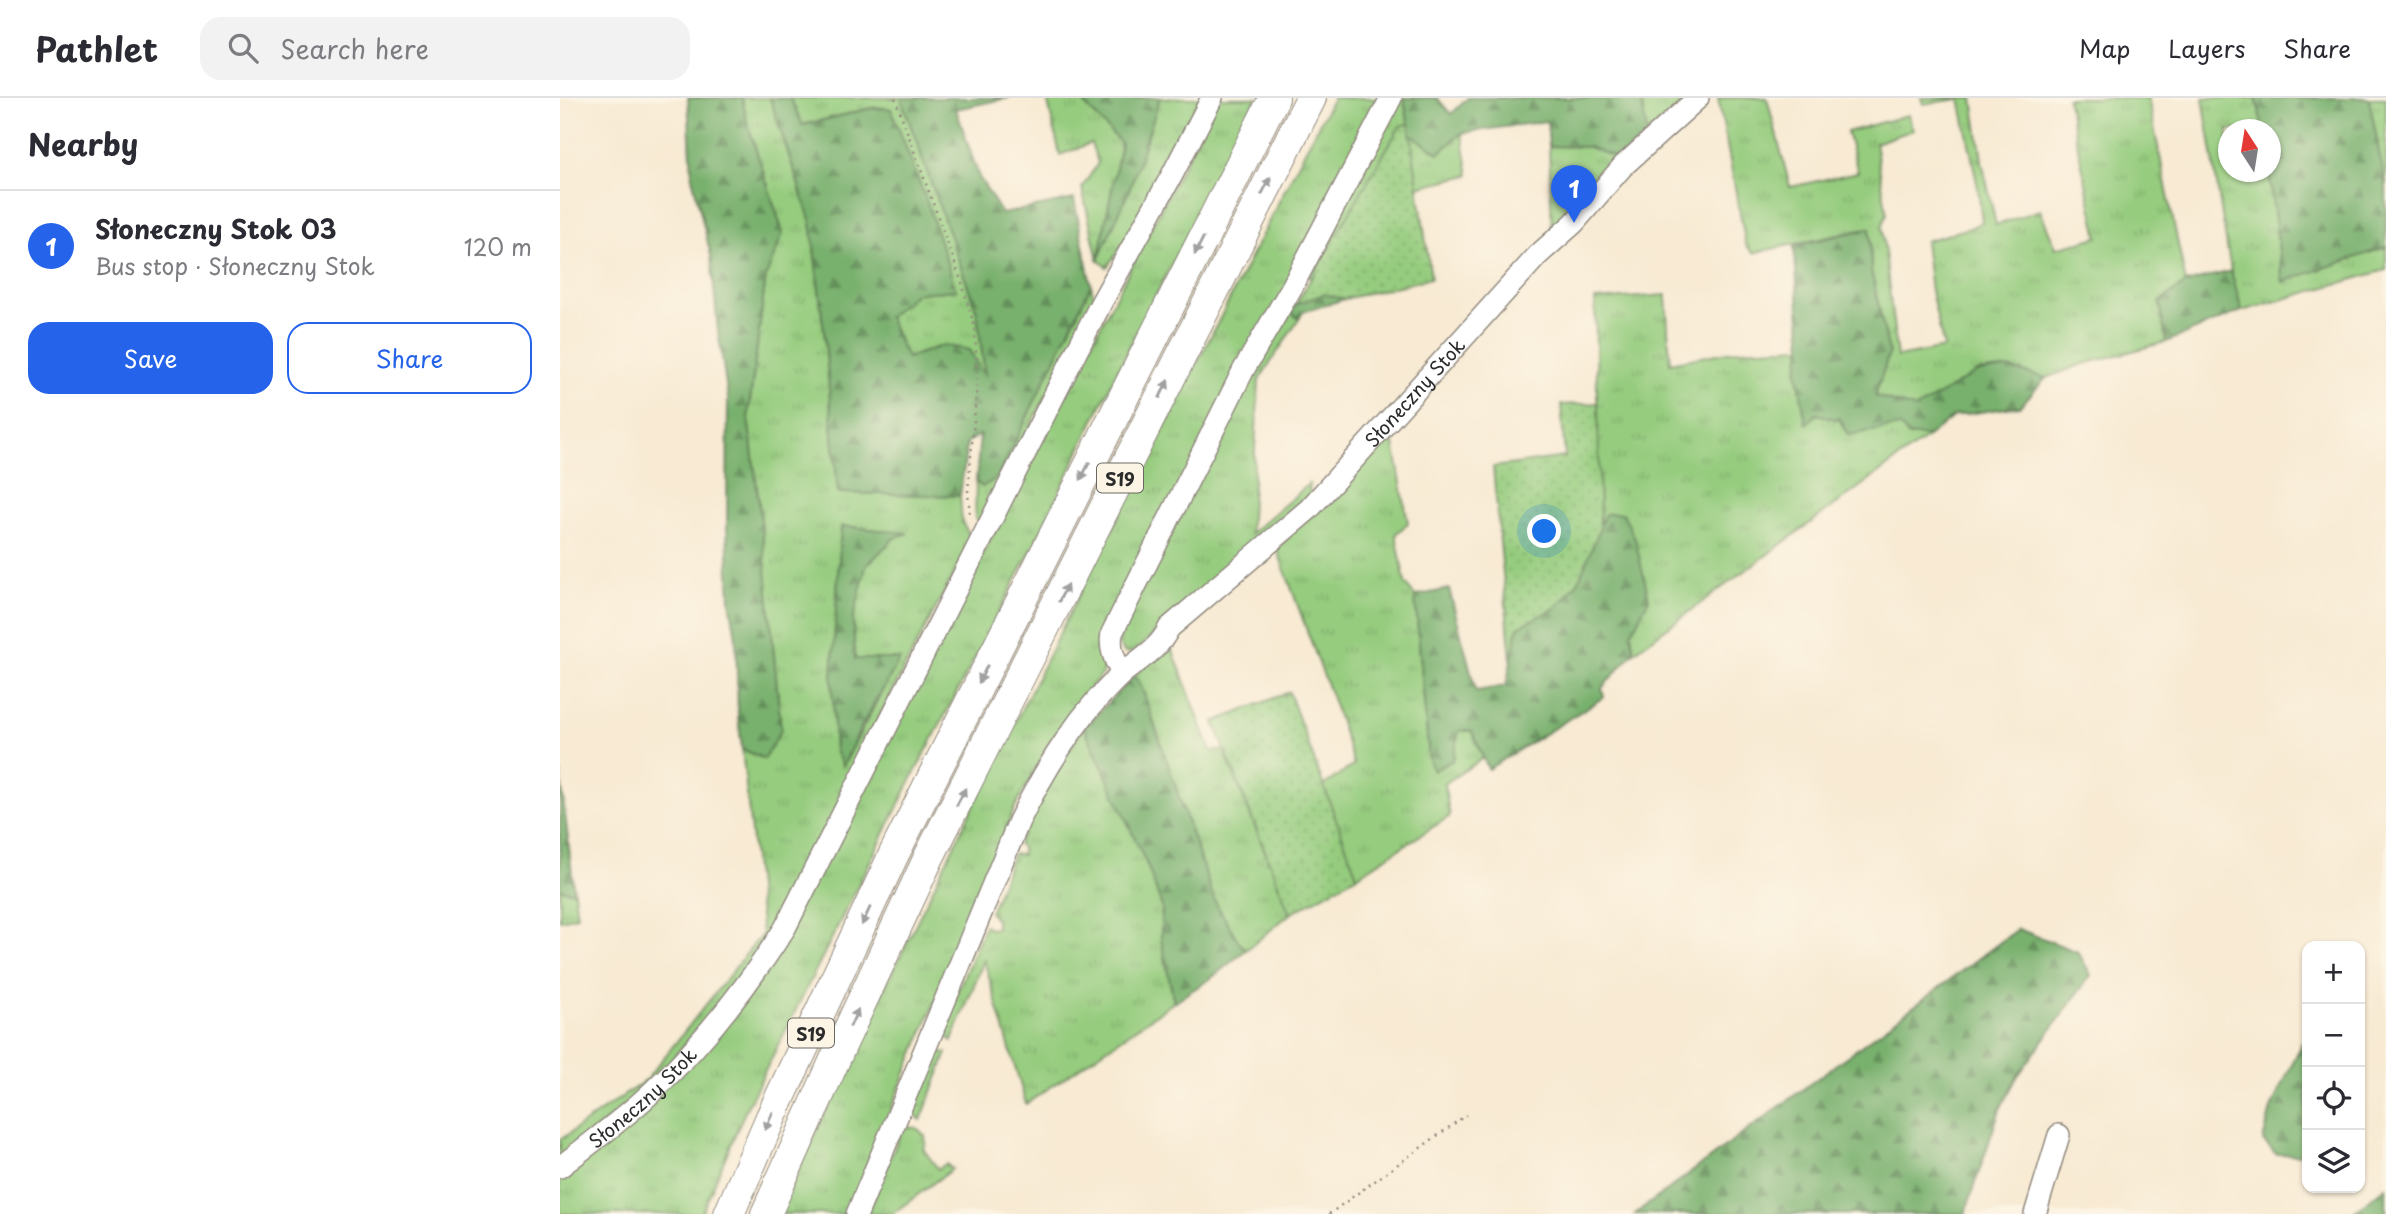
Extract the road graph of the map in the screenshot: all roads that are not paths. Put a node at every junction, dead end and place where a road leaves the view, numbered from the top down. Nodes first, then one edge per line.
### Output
1 (1212, 98) edge
2 (1274, 98) edge
3 (1311, 98) edge
4 (1391, 98) edge
5 (1698, 98) edge
6 (1122, 674) junction
7 (2059, 1135) dead end
8 (560, 1167) edge
9 (729, 1214) edge
10 (766, 1214) edge
11 (857, 1214) edge
12 (2035, 1214) edge

1 - 8 street, Słoneczny Stok
2 -> 9 highway, S19
10 -> 3 highway, S19
4 - 6 street
5 - 6 street, Słoneczny Stok
6 - 11 street, Słoneczny Stok
7 - 12 street

